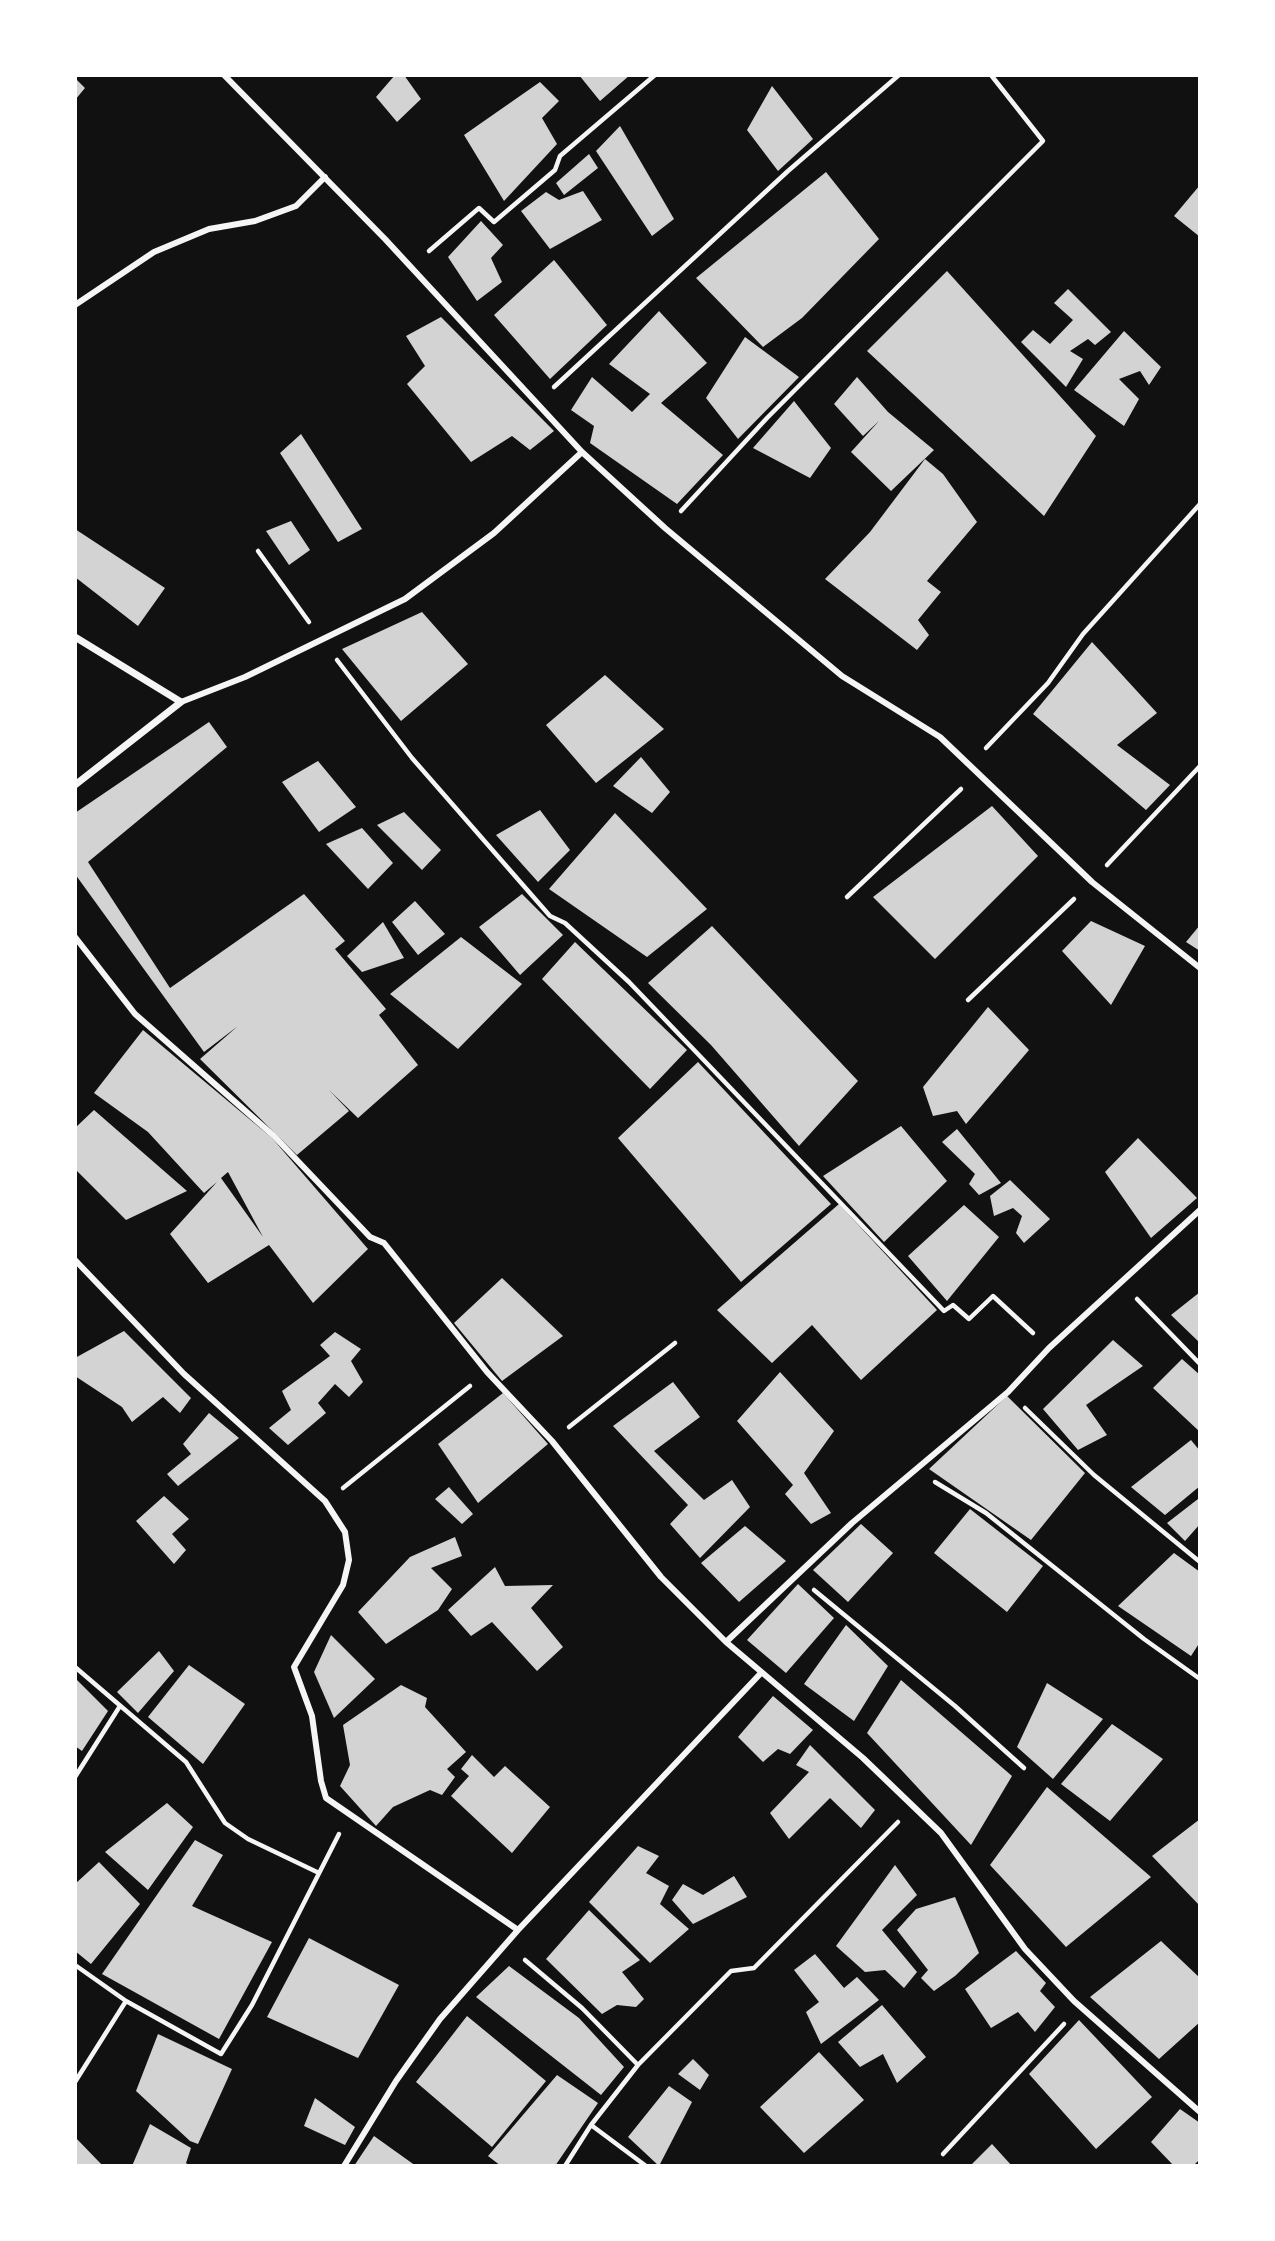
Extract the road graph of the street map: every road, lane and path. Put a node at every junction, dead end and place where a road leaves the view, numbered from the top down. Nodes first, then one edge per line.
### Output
1 (224, 75) edge
2 (655, 75) edge
3 (899, 75) edge
4 (991, 75) edge
5 (326, 177) junction
6 (411, 267) junction
7 (75, 305) edge
8 (537, 404) junction
9 (582, 452) junction
10 (1200, 504) edge
11 (665, 528) junction
12 (258, 551) dead end
13 (75, 637) edge
14 (323, 642) junction
15 (181, 702) junction
16 (970, 765) junction
17 (1200, 766) edge
18 (978, 773) junction
19 (75, 785) edge
20 (1091, 883) junction
21 (847, 897) dead end
22 (75, 937) edge
23 (1200, 968) edge
24 (968, 1000) dead end
25 (1200, 1210) edge
26 (75, 1260) edge
27 (1122, 1283) junction
28 (675, 1343) dead end
29 (1049, 1348) junction
30 (1200, 1364) edge
31 (487, 1372) junction
32 (1008, 1392) junction
33 (552, 1440) junction
34 (916, 1471) junction
35 (326, 1502) junction
36 (1200, 1562) edge
37 (795, 1574) junction
38 (726, 1642) junction
39 (75, 1667) edge
40 (761, 1673) junction
41 (1200, 1679) edge
42 (120, 1706) junction
43 (1024, 1768) dead end
44 (75, 1777) edge
45 (913, 1807) junction
46 (349, 1814) junction
47 (319, 1873) junction
48 (518, 1930) junction
49 (505, 1944) junction
50 (75, 1965) edge
51 (126, 2001) junction
52 (1081, 2007) junction
53 (638, 2065) junction
54 (75, 2082) edge
55 (1200, 2112) edge
56 (591, 2125) junction
57 (943, 2154) dead end
58 (344, 2166) edge
59 (565, 2166) edge
60 (646, 2166) edge

1 - 5 street
2 - 6 path
3 - 8 path
4 - 11 path
5 - 6 street
5 - 7 street
6 - 8 street
8 - 9 street
9 - 11 street
9 - 14 street
10 - 16 path
11 - 16 street
12 - 14 path
13 - 15 street
14 - 15 street
14 - 29 path
15 - 19 street
16 - 18 street
17 - 20 path
18 - 20 street
18 - 21 path
20 - 23 street
20 - 24 path
22 - 31 street
25 - 27 street
26 - 35 street
27 - 29 street
27 - 30 path
28 - 33 path
29 - 32 street
31 - 33 street
31 - 35 path
32 - 34 street
32 - 36 path
33 - 38 street
34 - 37 street
34 - 41 path
35 - 46 street
37 - 38 street
37 - 43 path
38 - 40 street
39 - 42 path
40 - 45 street
40 - 48 street
42 - 44 path
42 - 47 path
45 - 52 street
45 - 53 path
46 - 47 path
46 - 48 street
47 - 51 path
48 - 49 street
49 - 53 path
49 - 58 street
50 - 51 path
51 - 54 path
52 - 55 street
52 - 57 path
53 - 56 path
56 - 59 path
56 - 60 path

